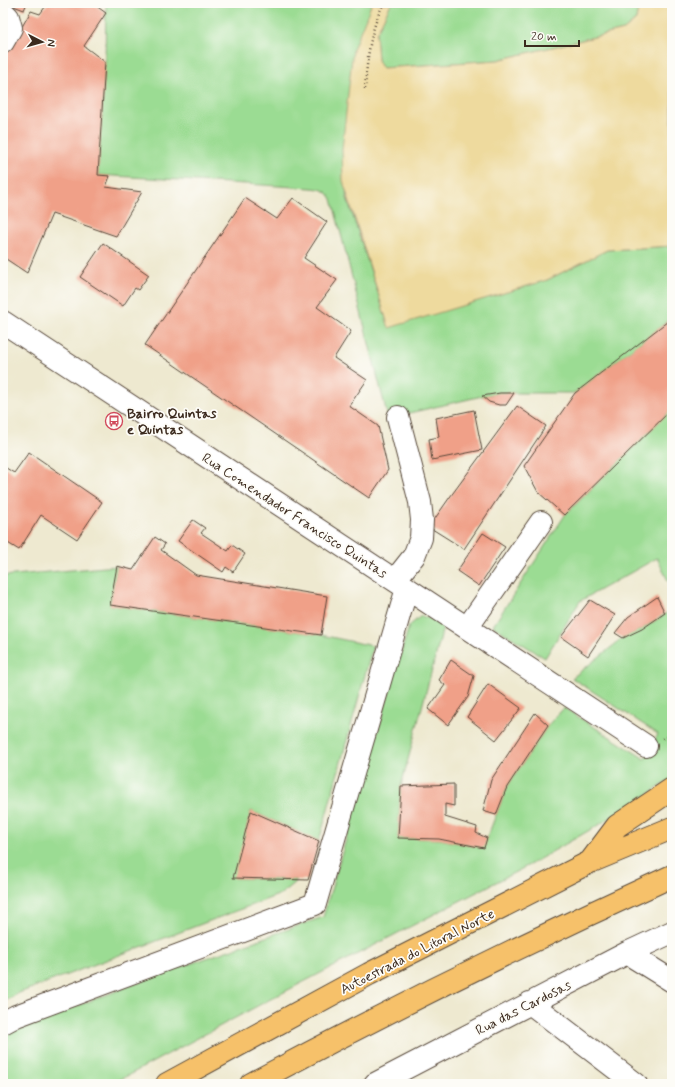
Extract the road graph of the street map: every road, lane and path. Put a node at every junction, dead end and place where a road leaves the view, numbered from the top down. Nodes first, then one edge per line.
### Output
1 (384, 3) edge
2 (3, 12) edge
3 (3, 42) edge
4 (366, 89) dead end
5 (3, 322) edge
6 (398, 417) dead end
7 (542, 522) dead end
8 (401, 584) junction
9 (467, 628) junction
10 (646, 746) dead end
11 (672, 789) edge
12 (672, 828) edge
13 (590, 862) junction
14 (672, 876) edge
15 (672, 932) edge
16 (627, 953) junction
17 (672, 981) edge
18 (530, 1003) junction
19 (3, 1022) edge
20 (167, 1084) edge
21 (251, 1084) edge
22 (375, 1084) edge
23 (636, 1084) edge

1 - 4 path
2 - 3 street
5 - 8 street, Rua Comendador Francisco Quintas
6 - 8 street
7 - 9 street
8 - 9 street, Rua Comendador Francisco Quintas
8 - 19 street
9 - 10 street, Rua Comendador Francisco Quintas
11 - 13 highway
12 - 13 highway, Autoestrada do Litoral Norte
13 - 20 highway, Autoestrada do Litoral Norte
14 - 21 highway
15 - 16 street, Rua das Cardosas
16 - 17 street
16 - 18 street, Rua das Cardosas
18 - 22 street, Rua das Cardosas
18 - 23 street

